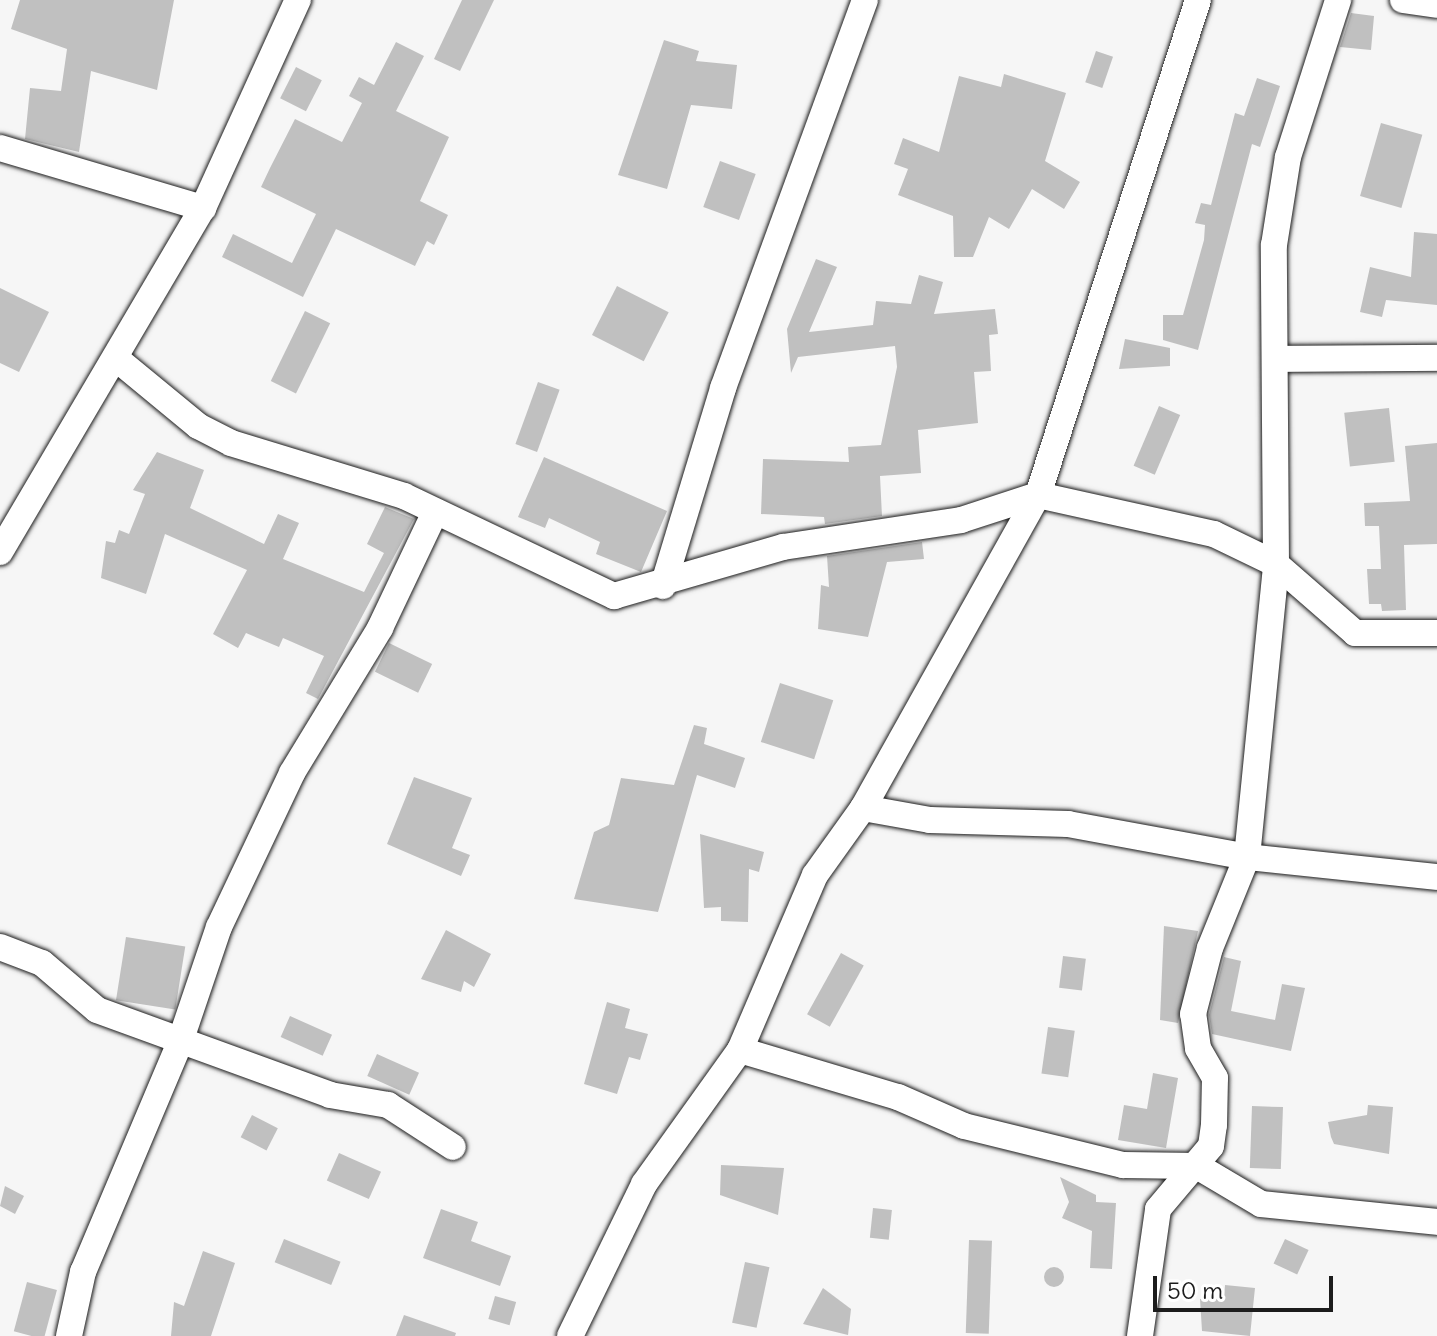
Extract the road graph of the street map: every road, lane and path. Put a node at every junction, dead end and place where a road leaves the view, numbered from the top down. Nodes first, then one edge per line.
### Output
1 (298, 0) edge
2 (865, 0) edge
3 (1198, 0) edge
4 (1338, 0) edge
5 (1403, 0) edge
6 (1437, 5) edge
7 (0, 148) edge
8 (203, 208) junction
9 (1437, 358) edge
10 (1276, 359) junction
11 (118, 360) junction
12 (1038, 495) junction
13 (435, 512) junction
14 (0, 552) edge
15 (1276, 564) junction
16 (663, 586) junction
17 (1437, 633) edge
18 (863, 808) junction
19 (1247, 857) junction
20 (1437, 877) edge
21 (0, 947) edge
22 (180, 1042) junction
23 (740, 1050) junction
24 (453, 1147) dead end
25 (1197, 1166) junction
26 (1437, 1222) edge
27 (574, 1335) edge
28 (69, 1336) edge
29 (1140, 1336) edge

1 - 8 street
2 - 16 street
3 - 12 street
4 - 10 street
5 - 6 street
7 - 8 street
8 - 11 street
9 - 10 street
10 - 15 street
11 - 13 street
11 - 14 street
12 - 15 street
12 - 16 street
12 - 18 street
13 - 16 street
13 - 22 street
15 - 17 street
15 - 19 street
18 - 19 street
18 - 23 street
19 - 20 street
19 - 25 street
21 - 22 street
22 - 24 street
22 - 28 street
23 - 25 street
23 - 27 street
25 - 26 street
25 - 29 street

